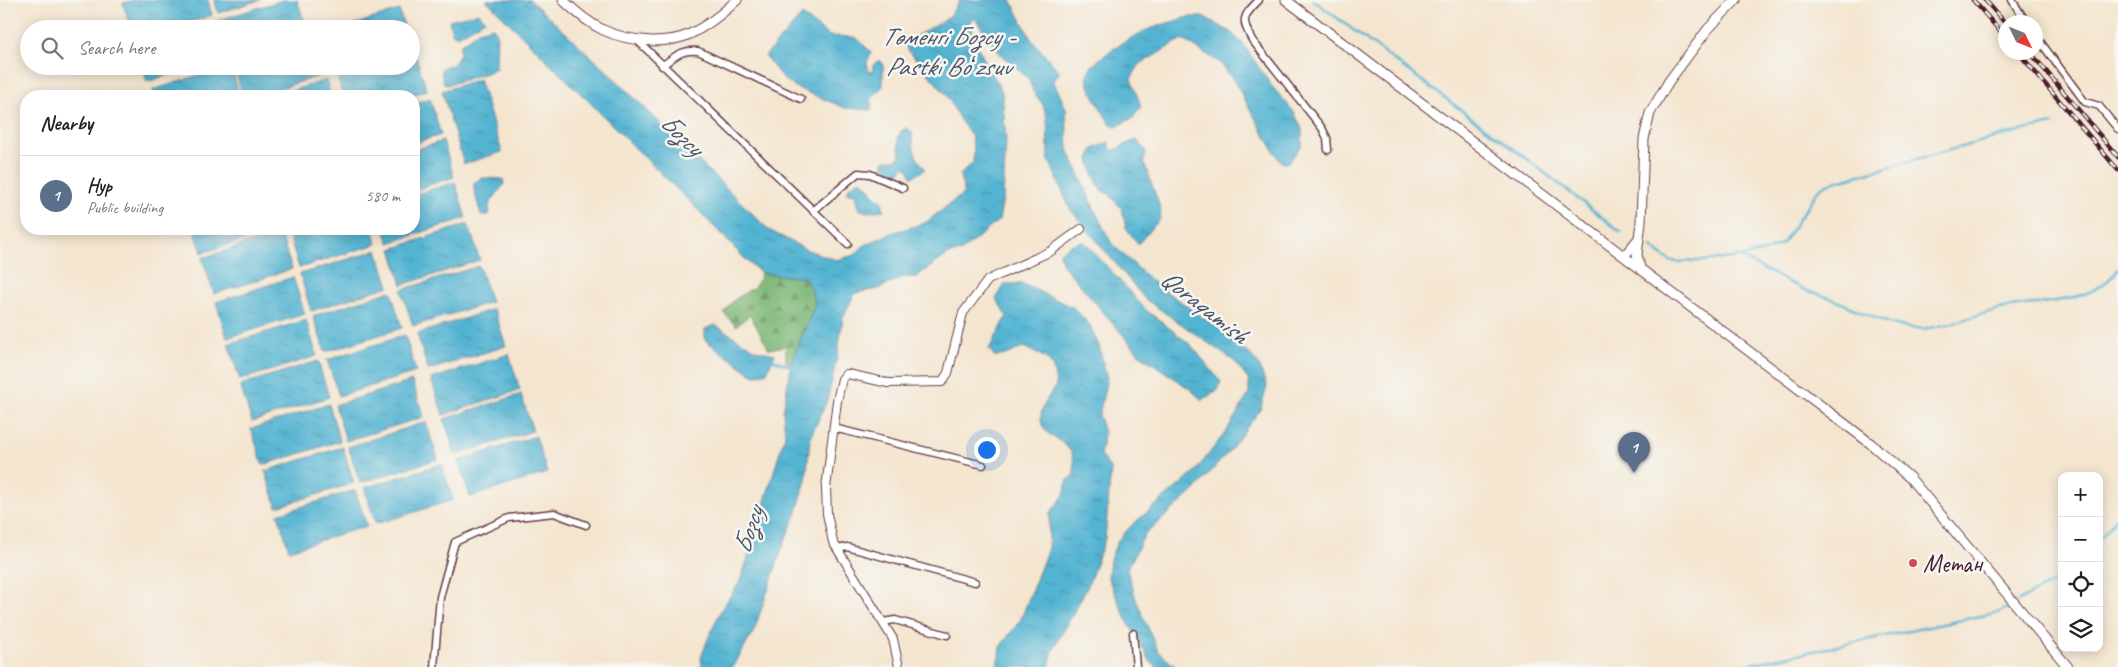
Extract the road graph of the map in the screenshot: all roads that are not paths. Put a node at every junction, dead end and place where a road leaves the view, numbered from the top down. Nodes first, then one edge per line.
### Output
1 (563, 0) edge
2 (737, 0) edge
3 (1259, 0) edge
4 (1286, 0) edge
5 (1736, 0) edge
6 (2012, 0) edge
7 (2022, 15) edge
8 (638, 40) junction
9 (2043, 45) edge
10 (662, 66) junction
11 (801, 99) dead end
12 (2118, 129) edge
13 (1328, 150) dead end
14 (903, 188) dead end
15 (813, 211) junction
16 (1081, 229) dead end
17 (1639, 238) junction
18 (848, 244) dead end
19 (1625, 256) junction
20 (1641, 268) junction
21 (834, 428) junction
22 (983, 465) dead end
23 (586, 525) dead end
24 (838, 549) junction
25 (975, 582) dead end
26 (883, 622) junction
27 (1133, 633) dead end
28 (947, 635) dead end
29 (434, 667) edge
30 (899, 667) edge
31 (1136, 667) edge
32 (2068, 667) edge

1 - 8 main road
2 - 8 main road
3 - 13 street
4 - 19 main road
5 - 17 main road
6 - 7 street
8 - 10 street
9 - 12 street
10 - 11 street
10 - 15 street
14 - 15 street
15 - 18 street
16 - 21 street
17 - 19 main road
17 - 20 main road
19 - 20 main road
20 - 32 main road
21 - 22 street
21 - 24 street
23 - 29 street
24 - 25 street
24 - 26 street
26 - 28 street
26 - 30 street
27 - 31 street

